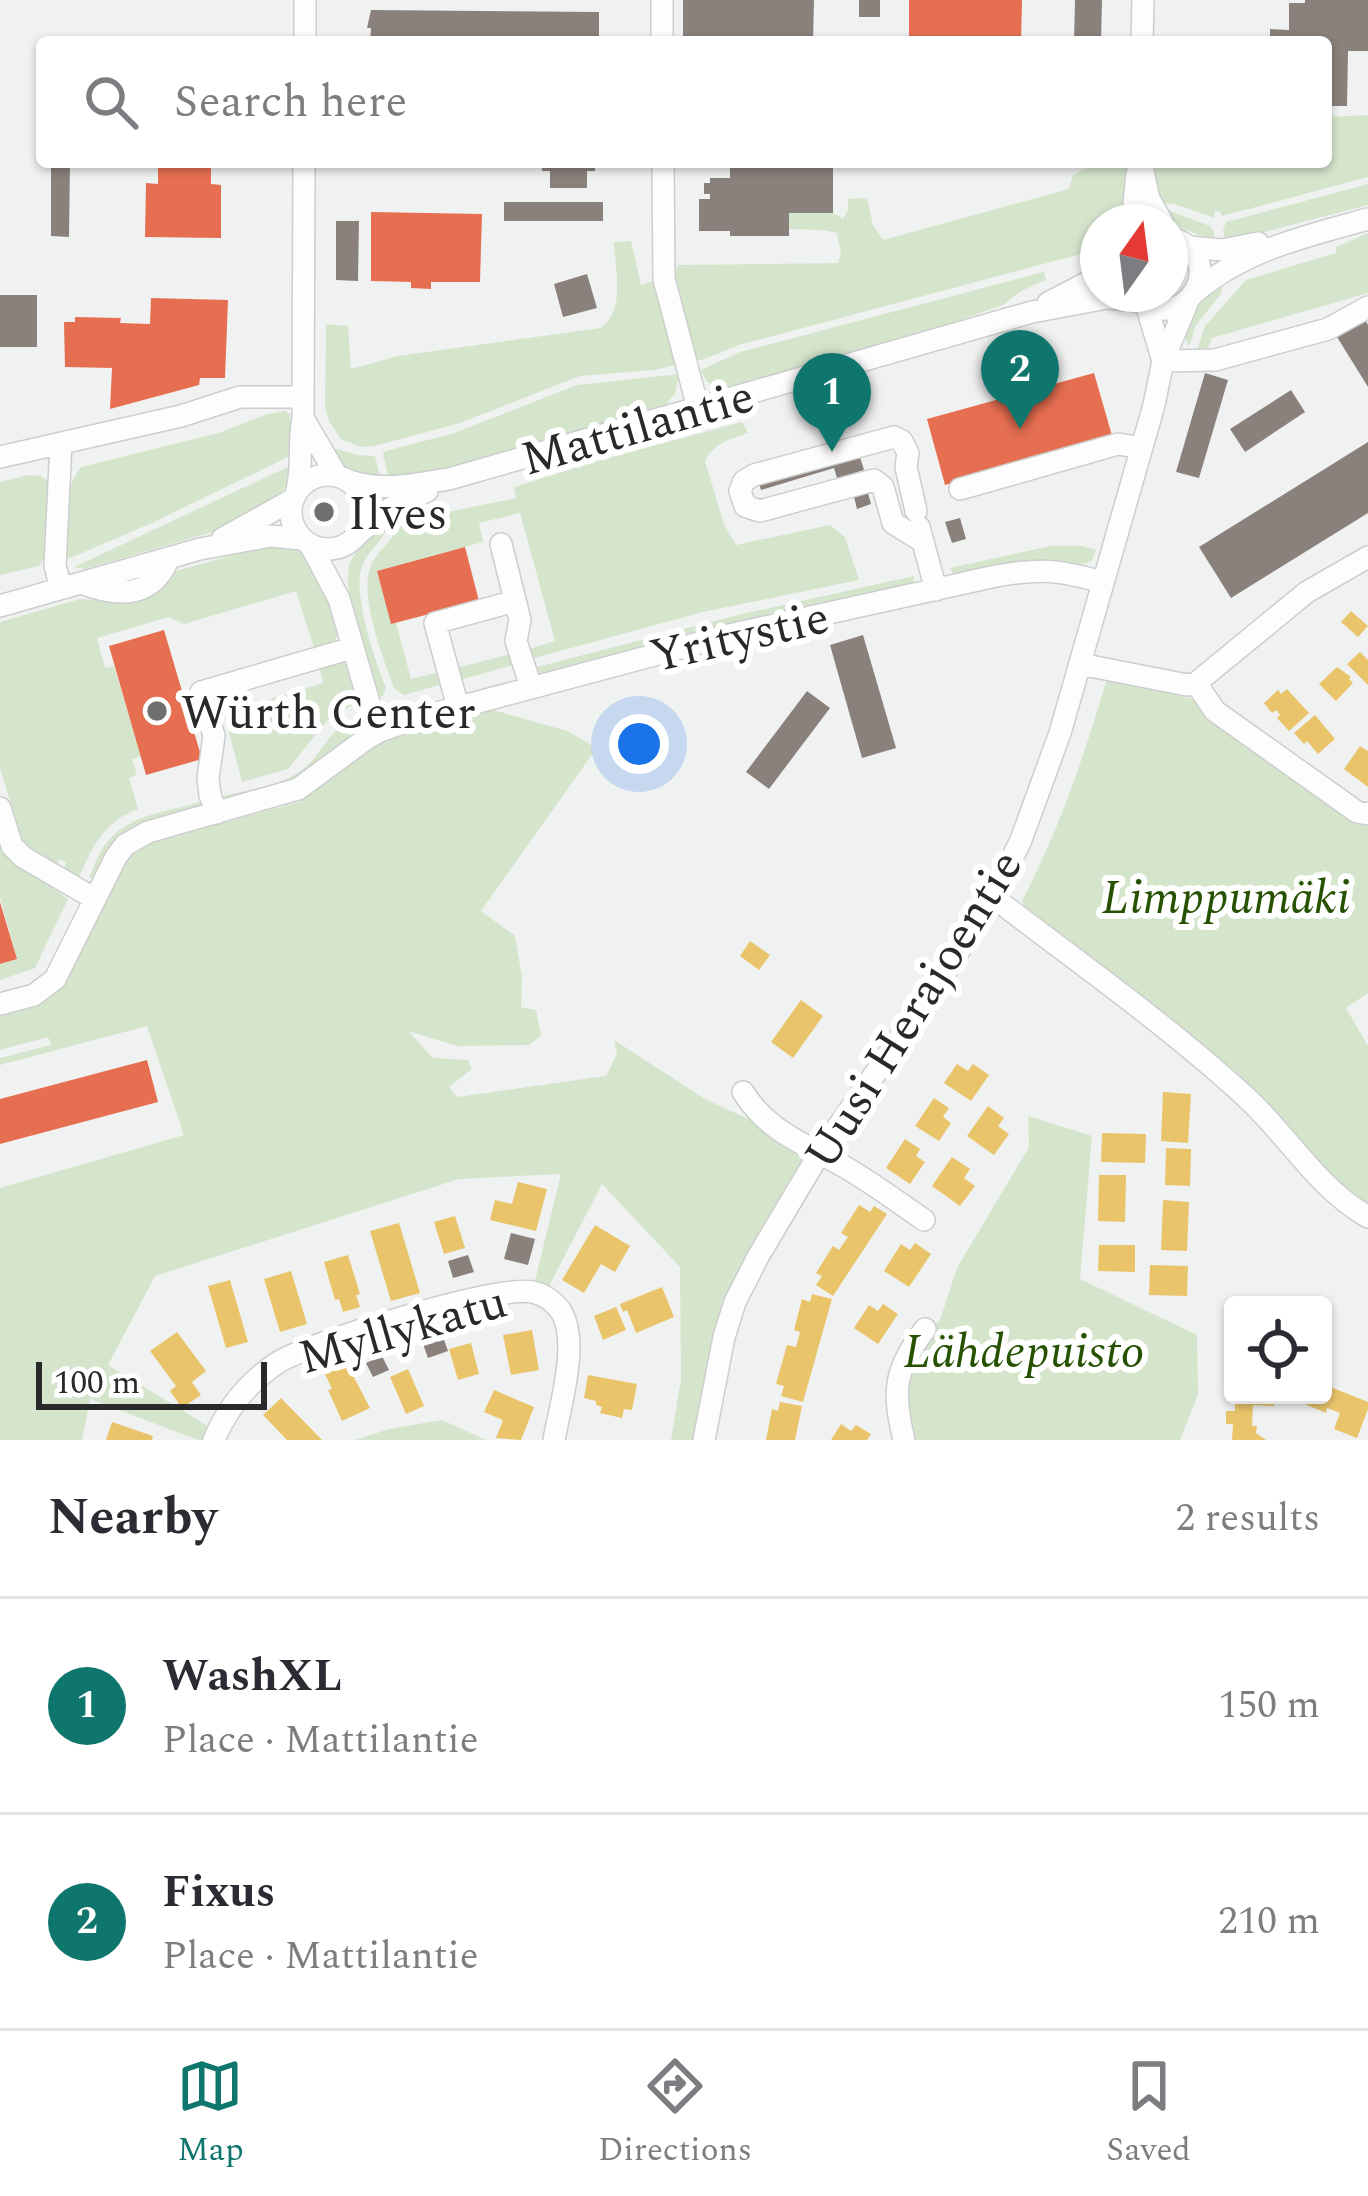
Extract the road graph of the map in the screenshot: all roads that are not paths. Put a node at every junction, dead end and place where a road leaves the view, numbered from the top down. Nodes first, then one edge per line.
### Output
1 (305, 0) edge
2 (662, 0) edge
3 (1143, 0) edge
4 (305, 36) edge
5 (662, 36) edge
6 (1142, 36) edge
7 (304, 168) edge
8 (663, 168) edge
9 (1139, 168) edge
10 (1141, 168) edge
11 (1136, 204) edge
12 (1152, 204) edge
13 (1368, 218) edge
14 (1288, 240) junction
15 (1188, 242) edge
16 (1188, 253) edge
17 (1080, 287) edge
18 (1191, 297) junction
19 (1188, 299) edge
20 (1080, 303) edge
21 (1368, 307) edge
22 (1032, 312) junction
23 (1144, 312) edge
24 (1162, 361) junction
25 (303, 408) junction
26 (698, 409) junction
27 (61, 443) junction
28 (1142, 448) junction
29 (0, 457) edge
30 (343, 478) junction
31 (449, 479) junction
32 (960, 489) dead end
33 (295, 495) junction
34 (353, 539) junction
35 (922, 541) junction
36 (307, 543) junction
37 (501, 544) dead end
38 (200, 549) junction
39 (1368, 557) edge
40 (1102, 582) junction
41 (71, 585) junction
42 (936, 590) junction
43 (339, 599) junction
44 (515, 601) junction
45 (0, 606) edge
46 (352, 648) junction
47 (1080, 664) junction
48 (1196, 683) junction
49 (531, 687) junction
50 (458, 707) junction
51 (380, 731) junction
52 (0, 808) edge
53 (217, 813) junction
54 (1368, 814) edge
55 (993, 897) junction
56 (94, 899) junction
57 (0, 1004) edge
58 (743, 1092) dead end
59 (819, 1154) junction
60 (1368, 1217) edge
61 (924, 1220) dead end
62 (925, 1329) dead end
63 (214, 1440) edge
64 (554, 1440) edge
65 (704, 1440) edge
66 (904, 1440) edge

1 - 4 street
2 - 5 street
3 - 6 street
7 - 25 street
8 - 26 street
9 - 11 street
10 - 12 street
13 - 14 street
14 - 15 street
14 - 18 street
16 - 18 street
17 - 22 street, Mattilantie
18 - 19 street, Mattilantie
18 - 24 street, Uusi Herajoentie
20 - 22 street, Mattilantie
21 - 24 street
22 - 26 street, Mattilantie
23 - 24 street, Uusi Herajoentie
24 - 28 street, Uusi Herajoentie
25 - 27 street
25 - 30 street
25 - 33 street
26 - 31 street, Mattilantie
27 - 29 street
27 - 41 street
28 - 32 street
28 - 40 street, Uusi Herajoentie
30 - 31 street, Mattilantie
30 - 33 street
30 - 34 street
31 - 34 street, Mattilantie
33 - 36 street
33 - 38 street
34 - 36 street
34 - 43 street
35 - 35 street
35 - 42 street
36 - 38 street
36 - 43 street
37 - 44 street
38 - 41 street
39 - 48 street
40 - 42 street, Yritystie
40 - 47 street, Uusi Herajoentie
41 - 45 street
42 - 49 street, Yritystie
43 - 46 street
44 - 49 street
44 - 50 street
46 - 51 street
46 - 53 street
47 - 48 street
47 - 55 street, Uusi Herajoentie
48 - 54 street
49 - 50 street, Yritystie
50 - 51 street, Yritystie
51 - 53 street, Yritystie
52 - 56 street
53 - 56 street, Yritystie
55 - 59 street, Uusi Herajoentie
55 - 60 street
56 - 57 street, Yritystie
58 - 59 street
59 - 61 street
59 - 65 street, Uusi Herajoentie
62 - 66 street
63 - 64 street, Myllykatu

